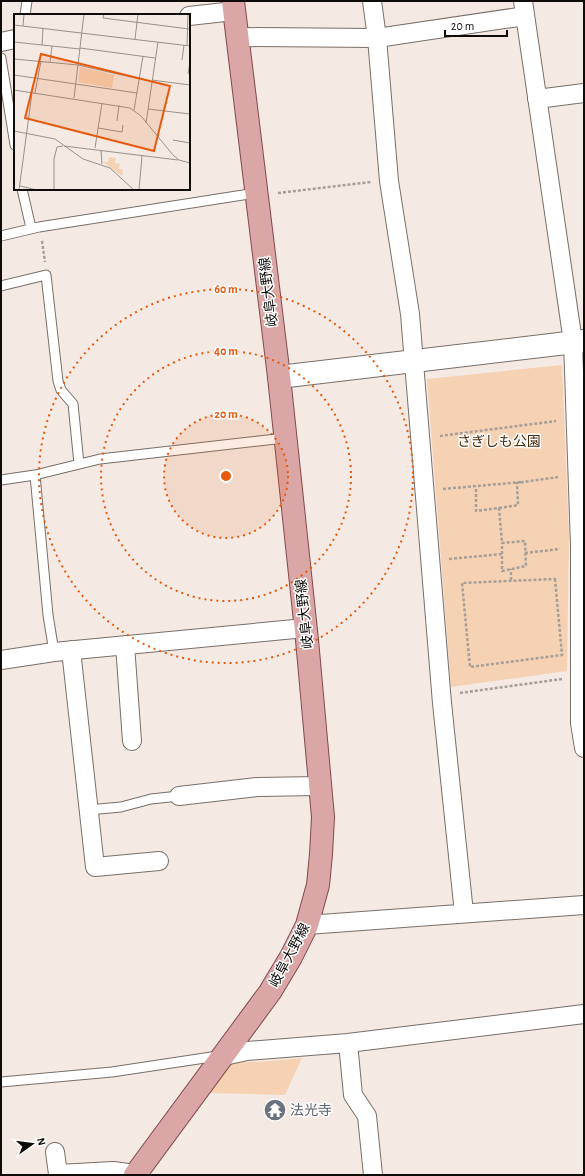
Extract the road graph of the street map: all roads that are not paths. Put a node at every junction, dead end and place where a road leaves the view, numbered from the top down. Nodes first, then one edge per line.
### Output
1 (27, 1) edge
2 (372, 1) edge
3 (234, 6) edge
4 (524, 9) edge
5 (25, 14) edge
6 (190, 16) edge
7 (237, 37) junction
8 (377, 38) junction
9 (14, 39) edge
10 (1, 42) edge
11 (1, 58) edge
12 (584, 93) edge
13 (537, 99) junction
14 (14, 139) edge
15 (22, 190) edge
16 (256, 194) junction
17 (35, 227) junction
18 (1, 236) edge
19 (1, 286) edge
20 (578, 341) edge
21 (414, 362) junction
22 (278, 377) junction
23 (285, 438) junction
24 (79, 464) junction
25 (36, 475) junction
26 (1, 480) edge
27 (305, 628) junction
28 (125, 645) junction
29 (63, 651) junction
30 (1, 660) edge
31 (132, 741) dead end
32 (584, 748) edge
33 (320, 786) junction
34 (179, 796) joint
35 (88, 810) junction
36 (159, 861) dead end
37 (584, 905) edge
38 (464, 913) junction
39 (307, 925) junction
40 (584, 1014) edge
41 (348, 1043) junction
42 (224, 1056) junction
43 (1, 1082) edge
44 (55, 1152) dead end
45 (135, 1175) edge
46 (373, 1175) edge

1 - 5 lane
2 - 8 street
3 - 6 street
3 - 7 main road, 岐阜大野線
4 - 8 street
4 - 13 street
7 - 8 street
7 - 16 main road, 岐阜大野線
8 - 21 street
9 - 10 street
11 - 14 lane
12 - 13 street
13 - 20 street
15 - 17 lane
16 - 17 lane
16 - 22 main road, 岐阜大野線
17 - 18 lane
19 - 24 lane
20 - 21 street
20 - 32 street
21 - 22 street
21 - 38 street
22 - 23 main road, 岐阜大野線
23 - 24 lane
23 - 27 main road, 岐阜大野線
24 - 25 lane
25 - 26 lane
25 - 29 lane
27 - 28 street
27 - 33 main road, 岐阜大野線
28 - 29 street
28 - 31 street
29 - 30 street
29 - 35 street
33 - 34 street
33 - 39 main road, 岐阜大野線
34 - 35 lane
35 - 36 street
37 - 38 street
38 - 39 street
39 - 42 main road, 岐阜大野線
40 - 41 street
41 - 42 street
41 - 46 street
42 - 43 lane
42 - 45 main road, 岐阜大野線
44 - 45 street

